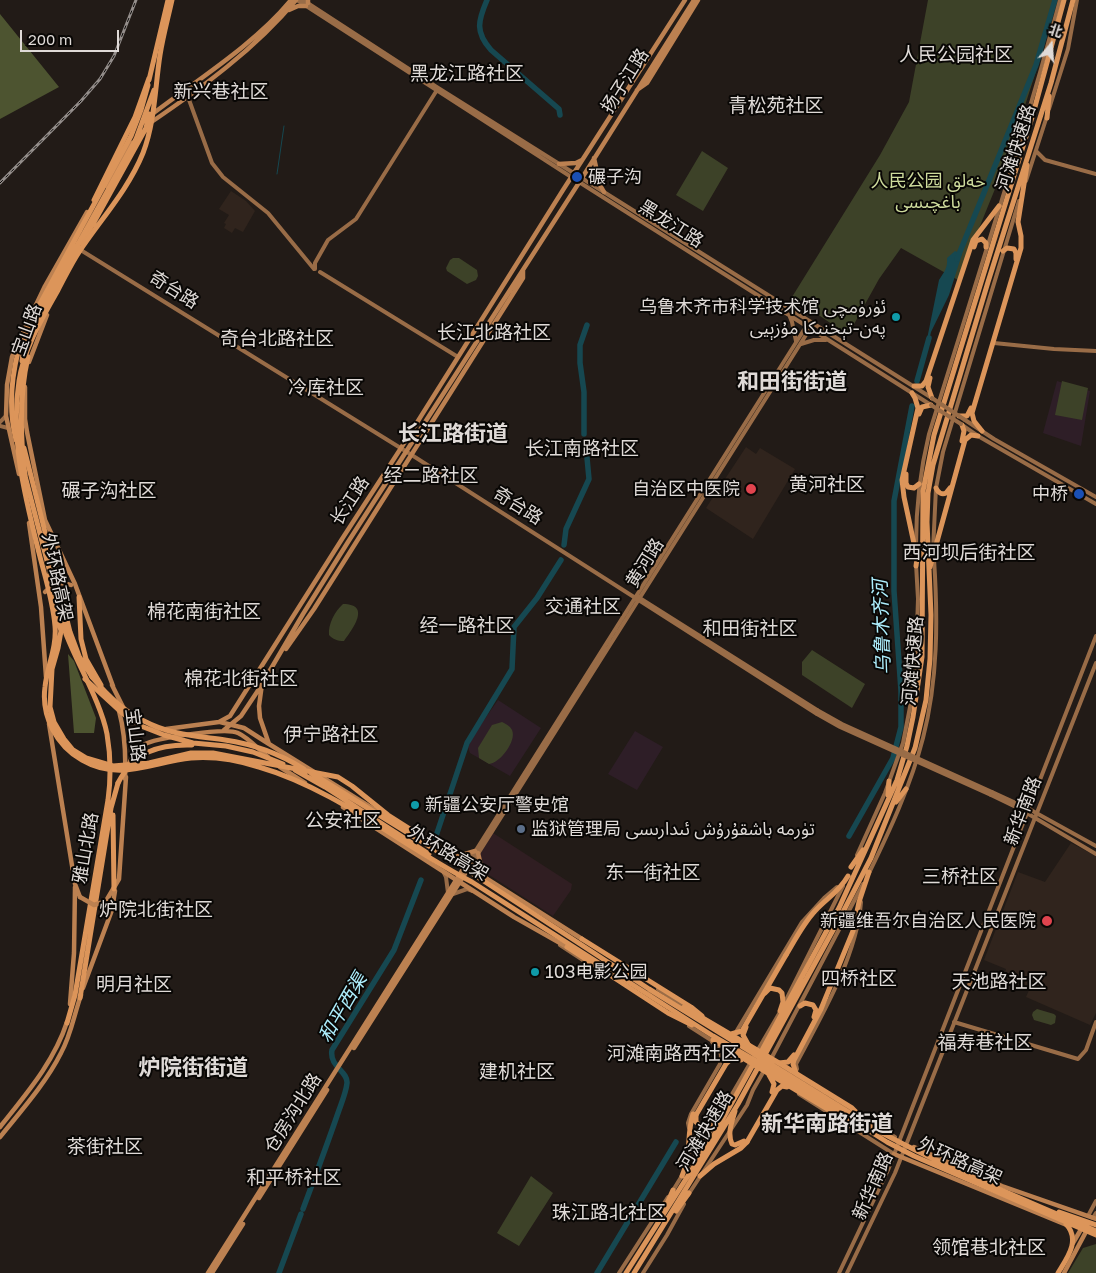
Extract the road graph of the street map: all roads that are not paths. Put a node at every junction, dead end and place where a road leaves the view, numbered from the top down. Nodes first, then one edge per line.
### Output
1 (168, 0) edge
2 (173, 0) edge
3 (291, 0) edge
4 (297, 0) edge
5 (303, 0) edge
6 (685, 0) edge
7 (694, 0) edge
8 (698, 0) edge
9 (1060, 0) edge
10 (1064, 0) edge
11 (1075, 0) edge
12 (307, 3) edge
13 (288, 11) junction
14 (149, 78) junction
15 (1051, 83) junction
16 (154, 87) junction
17 (438, 90) junction
18 (634, 93) junction
19 (188, 97) junction
20 (1047, 118) junction
21 (1030, 148) junction
22 (1021, 151) junction
23 (1036, 151) junction
24 (594, 158) junction
25 (583, 160) junction
26 (559, 164) junction
27 (1096, 174) edge
28 (573, 175) junction
29 (581, 180) junction
30 (1008, 181) junction
31 (1024, 188) junction
32 (604, 192) junction
33 (92, 203) junction
34 (1000, 206) junction
35 (986, 247) junction
36 (78, 248) junction
37 (1003, 250) junction
38 (320, 272) dead end
39 (60, 286) junction
40 (789, 315) junction
41 (811, 323) junction
42 (808, 328) junction
43 (828, 340) junction
44 (798, 343) junction
45 (994, 343) dead end
46 (1096, 351) edge
47 (458, 357) junction
48 (914, 386) junction
49 (912, 393) junction
50 (932, 398) junction
51 (931, 405) junction
52 (6, 416) junction
53 (959, 416) junction
54 (0, 422) edge
55 (963, 423) junction
56 (0, 426) edge
57 (8, 428) junction
58 (980, 433) junction
59 (401, 448) junction
60 (409, 453) junction
61 (919, 484) junction
62 (936, 488) junction
63 (1096, 497) edge
64 (1096, 504) edge
65 (45, 520) junction
66 (922, 525) junction
67 (45, 534) junction
68 (916, 553) junction
69 (933, 556) junction
70 (916, 566) junction
71 (929, 572) junction
72 (79, 597) junction
73 (638, 598) junction
74 (41, 608) junction
75 (1096, 636) edge
76 (1096, 663) edge
77 (93, 676) junction
78 (85, 679) junction
79 (262, 684) junction
80 (112, 685) junction
81 (231, 715) junction
82 (219, 722) junction
83 (232, 724) junction
84 (224, 730) junction
85 (238, 733) junction
86 (270, 744) junction
87 (226, 746) junction
88 (125, 779) junction
89 (889, 781) junction
90 (906, 789) junction
91 (113, 800) junction
92 (888, 801) junction
93 (892, 808) junction
94 (1028, 811) junction
95 (1036, 815) junction
96 (871, 837) junction
97 (1096, 846) edge
98 (874, 850) junction
99 (476, 852) junction
100 (1096, 854) edge
101 (452, 858) junction
102 (851, 867) junction
103 (468, 869) junction
104 (442, 871) junction
105 (870, 871) junction
106 (847, 877) junction
107 (484, 878) junction
108 (458, 881) junction
109 (472, 882) junction
110 (75, 884) junction
111 (114, 890) junction
112 (474, 891) junction
113 (862, 892) junction
114 (449, 895) junction
115 (552, 938) junction
116 (582, 939) junction
117 (567, 947) joint
118 (632, 984) junction
119 (649, 989) junction
120 (80, 998) junction
121 (803, 1005) junction
122 (780, 1012) junction
123 (704, 1018) junction
124 (954, 1022) junction
125 (1096, 1022) edge
126 (67, 1023) junction
127 (692, 1025) junction
128 (731, 1035) junction
129 (705, 1036) junction
130 (721, 1045) junction
131 (750, 1046) junction
132 (758, 1050) junction
133 (773, 1055) junction
134 (746, 1060) junction
135 (779, 1062) junction
136 (747, 1068) junction
137 (796, 1073) junction
138 (769, 1074) junction
139 (762, 1075) junction
140 (803, 1082) junction
141 (792, 1088) junction
142 (738, 1104) junction
143 (722, 1112) junction
144 (695, 1115) junction
145 (868, 1124) junction
146 (0, 1128) edge
147 (690, 1131) junction
148 (730, 1131) junction
149 (0, 1137) edge
150 (879, 1137) junction
151 (900, 1140) junction
152 (745, 1142) junction
153 (906, 1144) junction
154 (894, 1154) junction
155 (901, 1157) junction
156 (682, 1176) junction
157 (700, 1176) junction
158 (672, 1190) junction
159 (689, 1194) junction
160 (1096, 1202) edge
161 (1032, 1203) junction
162 (1093, 1217) edge
163 (1058, 1219) junction
164 (1096, 1225) edge
165 (658, 1228) junction
166 (860, 1228) junction
167 (1083, 1231) junction
168 (1096, 1231) edge
169 (867, 1232) junction
170 (1096, 1236) edge
171 (210, 1273) edge
172 (619, 1273) edge
173 (626, 1273) edge
174 (634, 1273) edge
175 (643, 1273) edge
176 (839, 1273) edge
177 (847, 1273) edge
178 (1057, 1273) edge
179 (1064, 1273) edge

1 - 14 highway
2 - 16 highway
2 - 39 highway, 外环路高架, bridge
2 - 103 highway, 外环路高架, bridge
3 - 33 main road, 宝山路
4 - 12 street, 黑龙江路
4 - 13 main road, 宝山路
5 - 12 street, 黑龙江路
6 - 25 main road, 扬子江路
7 - 18 main road, 扬子江路
8 - 18 main road
9 - 30 street
10 - 22 highway, 河滩快速路
11 - 15 highway, 河滩快速路
11 - 20 street
12 - 13 main road
12 - 17 street, 黑龙江路
13 - 19 main road, 宝山路
14 - 33 highway, bridge
14 - 78 highway, 雅山北路, bridge
15 - 20 highway
15 - 21 highway, 河滩快速路
16 - 36 highway, bridge
16 - 67 highway, bridge
17 - 19 street
17 - 26 street, 黑龙江路
17 - 28 street, 黑龙江路
18 - 24 main road, 扬子江路
19 - 36 main road, 宝山路
20 - 23 street
21 - 31 highway
21 - 71 highway, 河滩快速路
22 - 30 highway
22 - 66 highway, 河滩快速路
23 - 27 street
23 - 31 street
24 - 29 main road, 扬子江路
24 - 32 main road
25 - 26 main road
25 - 28 main road, 扬子江路
26 - 28 street, 黑龙江路
28 - 29 street, 黑龙江路
28 - 47 main road, 长江路
29 - 32 street, 黑龙江路
29 - 40 street, 黑龙江路
29 - 60 main road, 长江路
30 - 34 street
31 - 37 street
31 - 58 highway
32 - 41 street, 黑龙江路
33 - 52 main road, 宝山路
34 - 35 street
34 - 48 highway
35 - 50 highway
35 - 61 street
36 - 39 main road, 宝山路
36 - 59 street, 奇台路
37 - 53 highway, bridge
37 - 62 street
38 - 47 street
39 - 65 main road, 宝山路
39 - 109 highway, 外环路高架, bridge
40 - 42 street, 黑龙江路
40 - 44 street
41 - 42 street, 黄河路
41 - 48 street, 黑龙江路
42 - 43 street, 黑龙江路
42 - 44 street, 黄河路
43 - 44 street
43 - 49 street, 黑龙江路
44 - 73 street, 黄河路
45 - 46 street
47 - 59 main road, 长江路
48 - 50 street, 黑龙江路
49 - 51 street, 黑龙江路
49 - 68 highway
50 - 53 street, 黑龙江路, bridge
51 - 55 street, 黑龙江路, bridge
51 - 61 highway
52 - 54 street
52 - 57 main road, 宝山路
53 - 55 street, 黑龙江路, bridge
55 - 58 street
55 - 62 highway
56 - 57 street
57 - 74 main road, 宝山路
58 - 63 street
58 - 64 street
58 - 69 highway
59 - 60 street, 奇台路
59 - 81 main road, 长江路
60 - 73 street, 奇台路
60 - 79 main road, 长江路
61 - 68 street
62 - 69 street
65 - 67 highway
65 - 72 main road, 宝山路
66 - 70 highway
66 - 92 highway, 河滩快速路
67 - 77 highway
68 - 70 street
69 - 71 highway
69 - 90 street
70 - 89 street
71 - 93 highway, 河滩快速路
72 - 74 main road, bridge
72 - 77 highway
72 - 80 main road, 宝山路
73 - 94 street, 奇台路, bridge
73 - 99 street, 黄河路
74 - 110 main road, 宝山路
75 - 94 street, 新华南路
76 - 95 street, 新华南路
77 - 103 highway, bridge
78 - 87 highway, bridge
78 - 126 highway, 雅山北路
79 - 83 main road
79 - 86 main road, 长江路
80 - 82 main road
80 - 88 main road, 宝山路
81 - 82 main road
81 - 83 main road
82 - 83 main road
83 - 84 main road
83 - 85 main road
83 - 86 main road
84 - 85 main road
84 - 88 main road
85 - 104 main road
86 - 101 main road
87 - 91 highway, bridge
87 - 109 highway, bridge
88 - 111 main road
89 - 92 highway
89 - 102 street
90 - 93 highway
90 - 105 street
91 - 111 highway
91 - 120 highway
92 - 96 highway, 河滩快速路
93 - 98 highway, 河滩快速路
94 - 95 street, 奇台路
94 - 151 street, 新华南路
95 - 97 street
95 - 100 street
95 - 124 street, 新华南路
96 - 102 highway
96 - 165 highway, 河滩快速路
98 - 105 highway
98 - 142 highway, 河滩快速路
99 - 101 main road
99 - 103 street, 黄河路
99 - 107 main road
101 - 103 main road
102 - 106 street
103 - 107 main road
103 - 108 main road, 仓房沟北路
103 - 119 highway, 外环路高架, bridge
104 - 108 main road
104 - 114 street
105 - 113 highway
105 - 121 street
106 - 122 street
106 - 128 street
106 - 128 highway, bridge
107 - 116 main road
108 - 112 main road
108 - 114 main road, 仓房沟北路
109 - 118 highway, 外环路高架, bridge
110 - 111 main road, bridge
110 - 126 main road, 雅山北路
111 - 120 main road, 雅山北路
112 - 114 street
112 - 115 main road
113 - 137 highway
113 - 140 street
114 - 171 main road, 仓房沟北路
115 - 117 main road
115 - 129 street
116 - 123 highway, bridge
116 - 128 street
117 - 127 highway, bridge
118 - 127 highway, bridge
118 - 150 highway, 外环路高架, bridge
119 - 123 highway, bridge
119 - 145 highway, 外环路高架, bridge
120 - 149 main road, 雅山北路
121 - 133 street
121 - 135 highway
122 - 131 highway, bridge
122 - 132 street
123 - 128 highway, bridge
124 - 125 street
124 - 153 street, 新华南路
126 - 146 main road, 雅山北路
127 - 130 highway, bridge
128 - 131 highway, bridge
128 - 132 street
129 - 136 street
129 - 147 street
130 - 134 highway, bridge
130 - 144 highway, bridge
131 - 135 highway, bridge
132 - 136 street
133 - 139 street
133 - 140 street
134 - 138 highway, bridge
134 - 144 highway, bridge
135 - 137 highway, bridge
136 - 143 street
137 - 145 highway, bridge
138 - 141 highway, bridge
138 - 152 highway, bridge
139 - 148 street
139 - 154 street
140 - 151 street
141 - 150 highway, bridge
141 - 152 highway, bridge
142 - 148 highway
142 - 165 highway, 河滩快速路
143 - 144 highway
143 - 156 street
144 - 147 highway
145 - 161 highway, 外环路高架, bridge
147 - 156 highway
148 - 152 highway
148 - 157 street
150 - 163 highway, 外环路高架, bridge
151 - 153 main road
151 - 154 street, 新华南路
152 - 157 highway
153 - 155 street, 新华南路
153 - 162 main road
154 - 155 main road
154 - 166 street, 新华南路
155 - 167 main road
155 - 169 street, 新华南路
156 - 158 street
157 - 159 street
158 - 165 highway
158 - 172 street
159 - 165 highway
159 - 175 street
160 - 162 street
161 - 164 highway, bridge
161 - 168 highway, 外环路高架, bridge
162 - 167 main road
163 - 170 highway, 外环路高架, bridge
163 - 178 highway, bridge
165 - 173 highway, 河滩快速路
165 - 174 highway, 河滩快速路
166 - 169 street
166 - 176 street, 新华南路
167 - 170 main road
167 - 178 main road
167 - 179 main road
169 - 177 street, 新华南路

